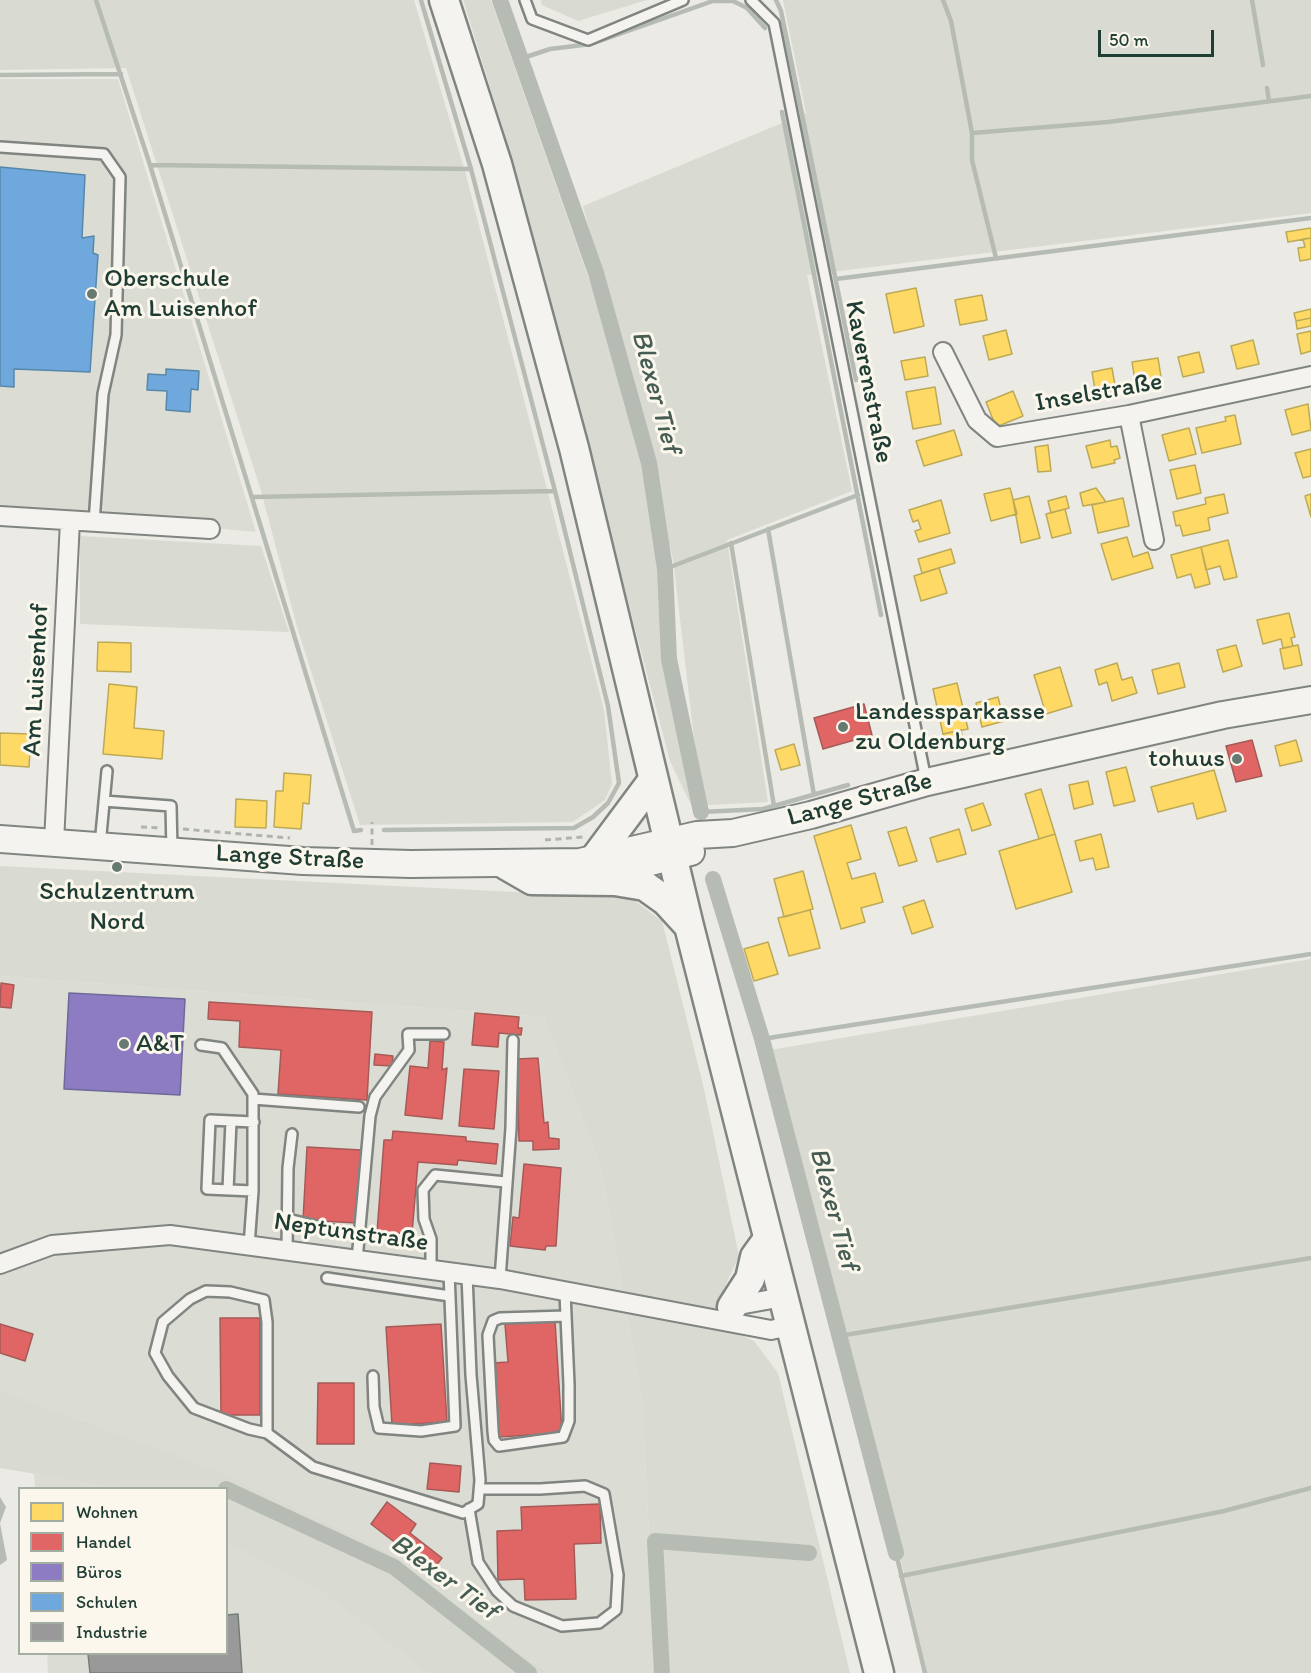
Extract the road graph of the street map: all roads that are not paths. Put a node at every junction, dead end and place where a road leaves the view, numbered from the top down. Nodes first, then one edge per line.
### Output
1 (444, 0) edge
2 (525, 0) edge
3 (683, 0) edge
4 (751, 0) edge
5 (0, 147) edge
6 (943, 352) dead end
7 (1311, 376) edge
8 (1129, 415) junction
9 (0, 516) edge
10 (70, 521) junction
11 (94, 523) junction
12 (210, 529) dead end
13 (1154, 540) dead end
14 (1311, 700) edge
15 (107, 771) dead end
16 (653, 780) junction
17 (927, 782) junction
18 (104, 801) junction
19 (0, 839) edge
20 (172, 840) junction
21 (54, 842) junction
22 (100, 845) junction
23 (671, 849) junction
24 (589, 852) junction
25 (506, 865) junction
26 (689, 926) junction
27 (444, 1034) dead end
28 (513, 1040) dead end
29 (201, 1045) dead end
30 (253, 1099) junction
31 (358, 1107) dead end
32 (231, 1121) junction
33 (254, 1122) junction
34 (292, 1134) dead end
35 (506, 1182) junction
36 (228, 1190) junction
37 (253, 1191) junction
38 (288, 1219) junction
39 (341, 1232) dead end
40 (768, 1239) junction
41 (249, 1246) junction
42 (287, 1251) junction
43 (357, 1260) junction
44 (0, 1264) edge
45 (440, 1271) junction
46 (467, 1275) junction
47 (327, 1278) dead end
48 (500, 1279) junction
49 (565, 1292) junction
50 (450, 1296) junction
51 (783, 1297) junction
52 (732, 1307) junction
53 (697, 1315) junction
54 (566, 1316) junction
55 (790, 1326) junction
56 (373, 1376) dead end
57 (267, 1433) junction
58 (480, 1489) junction
59 (469, 1509) junction
60 (879, 1673) edge

1 - 16 main road
2 - 3 lane
4 - 17 lane, Kaverenstraße
5 - 11 lane
6 - 8 street, Inselstraße
7 - 8 street, Inselstraße
8 - 13 street
9 - 10 street
10 - 11 street
10 - 21 street, Am Luisenhof
11 - 12 street
14 - 17 street, Lange Straße
15 - 18 lane
16 - 23 main road
16 - 24 main road
17 - 23 street, Lange Straße
18 - 20 lane
18 - 22 lane
19 - 21 street, Lange Straße
20 - 22 street, Lange Straße
20 - 25 street, Lange Straße
21 - 22 street, Lange Straße
23 - 24 street, Lange Straße
23 - 26 main road
24 - 25 street, Lange Straße
25 - 26 main road
26 - 40 main road
27 - 43 lane
28 - 35 lane
29 - 30 lane
30 - 31 lane
30 - 33 lane
32 - 33 lane
32 - 36 lane
32 - 36 lane
33 - 37 lane
34 - 38 lane
35 - 45 lane
35 - 48 lane
36 - 37 lane
37 - 41 lane
38 - 39 lane
38 - 42 lane
40 - 51 main road
40 - 52 main road
41 - 42 street, Neptunstraße
41 - 44 street, Neptunstraße
42 - 43 street, Neptunstraße
43 - 45 street, Neptunstraße
45 - 46 street, Neptunstraße
45 - 50 lane
46 - 48 street, Neptunstraße
46 - 58 lane
47 - 50 lane
48 - 49 street, Neptunstraße
49 - 53 street, Neptunstraße
49 - 54 lane
50 - 56 lane
51 - 52 street, Neptunstraße
51 - 55 main road
52 - 53 street, Neptunstraße
53 - 55 street, Neptunstraße
54 - 54 lane
55 - 60 main road
57 - 57 lane
57 - 59 lane
58 - 59 lane
58 - 59 lane

